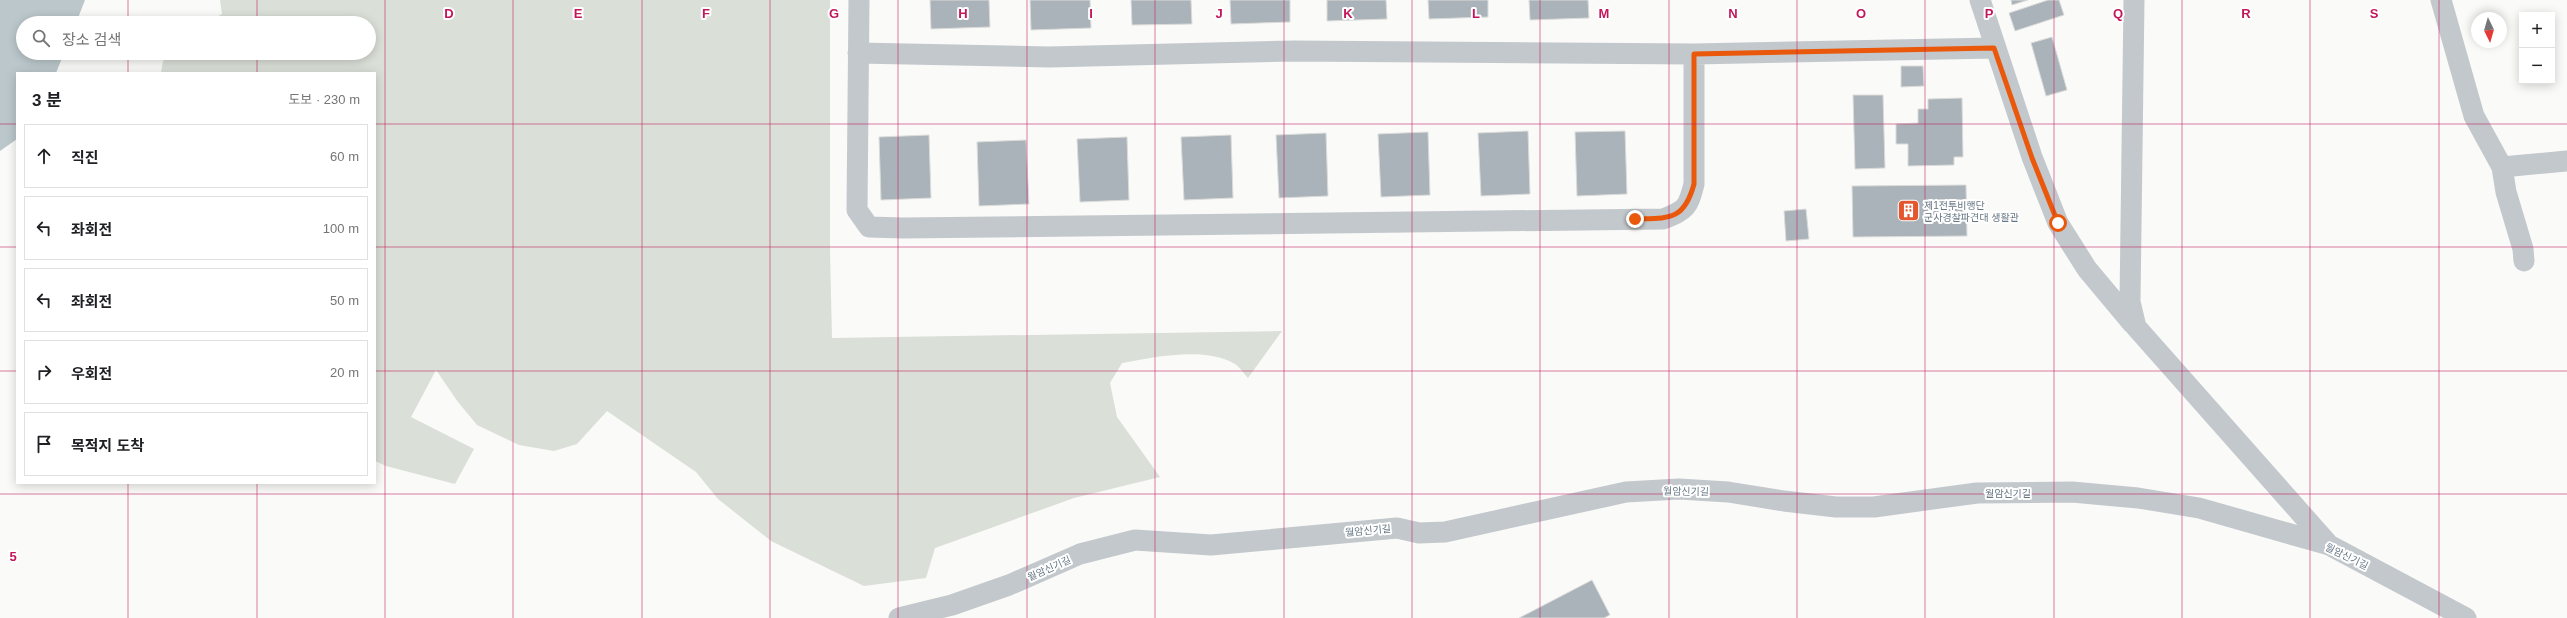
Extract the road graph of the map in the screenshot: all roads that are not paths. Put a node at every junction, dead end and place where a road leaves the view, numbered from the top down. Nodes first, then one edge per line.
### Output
1 (858, 0) edge
2 (1980, 0) edge
3 (2134, 0) edge
4 (2441, 0) edge
5 (1994, 48) junction
6 (858, 53) junction
7 (1694, 54) junction
8 (2567, 161) edge
9 (2502, 167) junction
10 (2524, 261) dead end
11 (2136, 328) junction
12 (2329, 545) junction
13 (899, 618) edge
14 (2466, 618) edge

1 - 6 street
2 - 5 street
3 - 11 street
4 - 9 street
5 - 7 street
5 - 11 street
6 - 7 street
6 - 7 street
8 - 9 street
9 - 10 street
11 - 12 street
12 - 13 street, 월암신기길
12 - 14 street, 월암신기길

